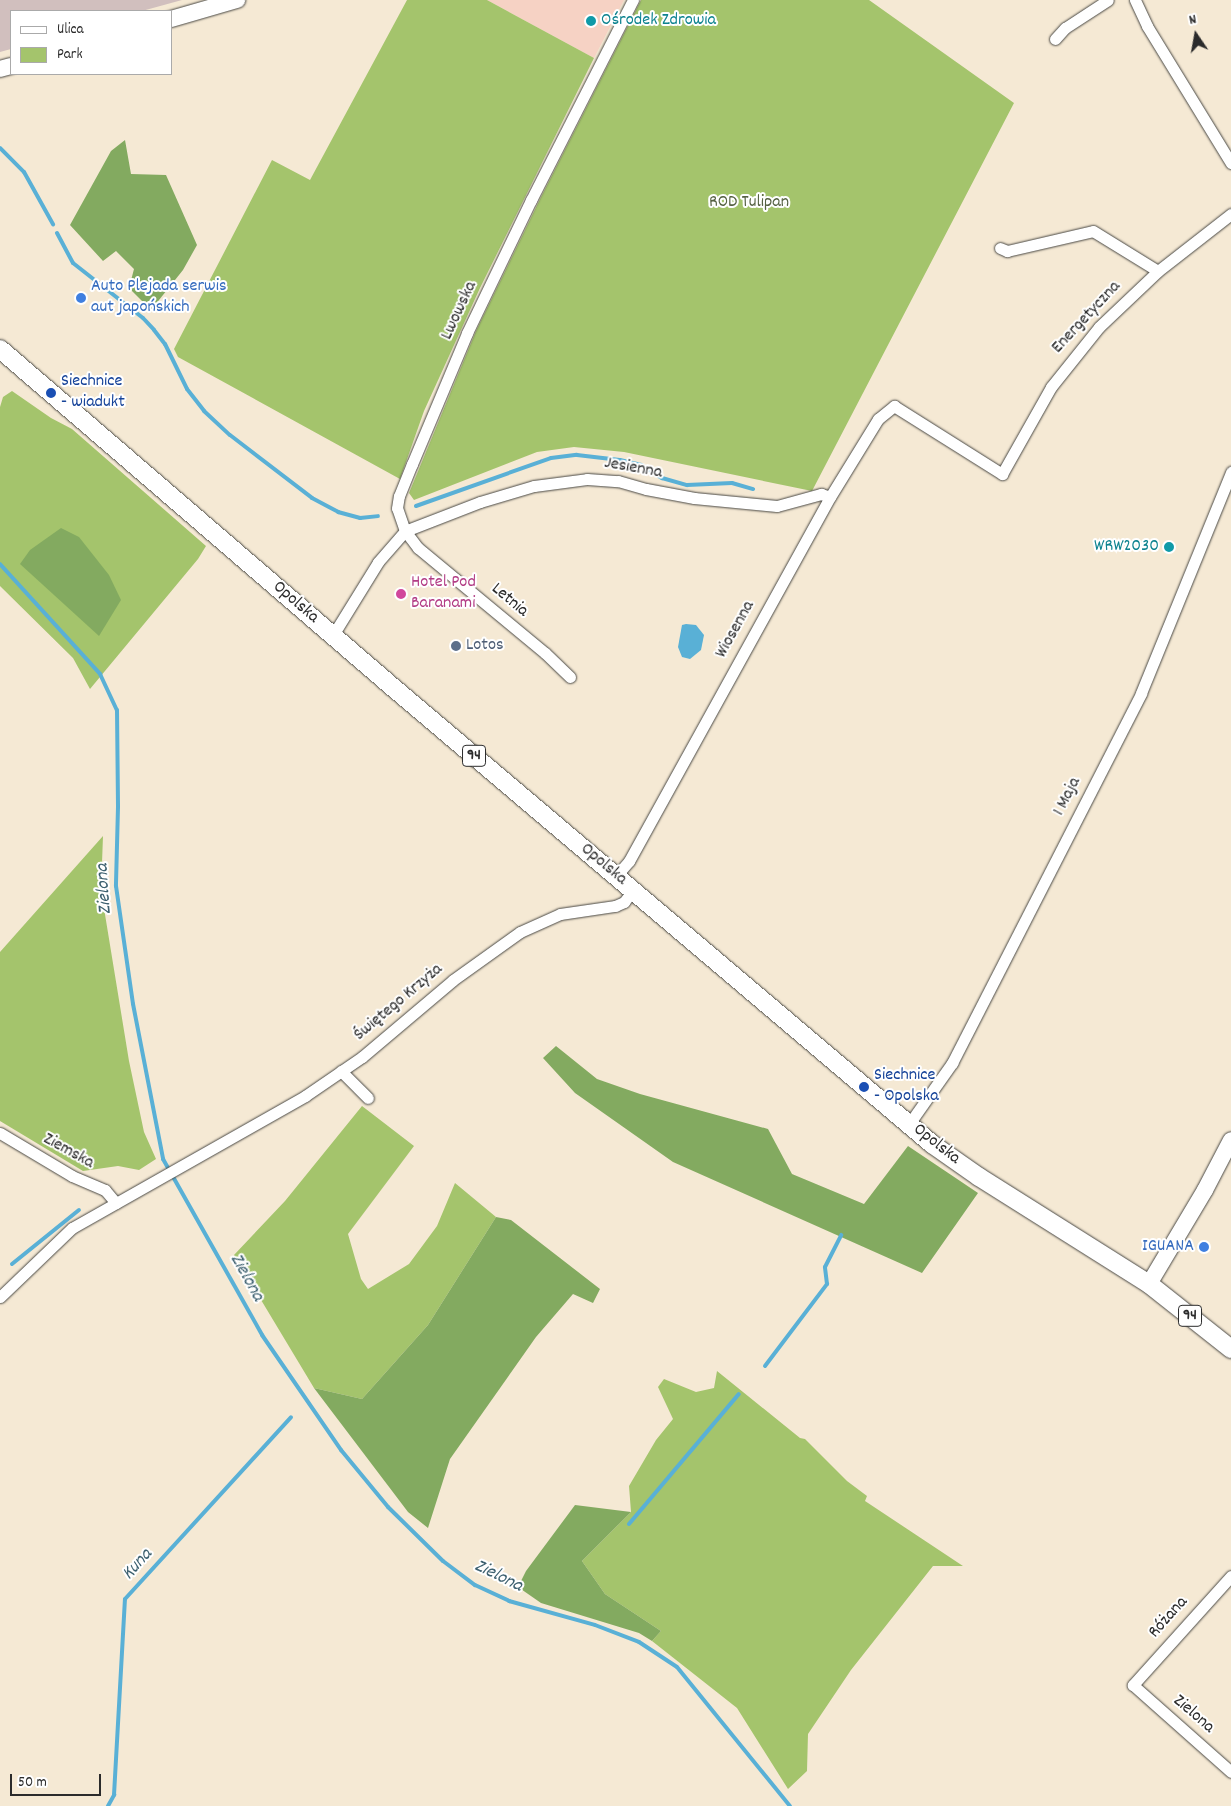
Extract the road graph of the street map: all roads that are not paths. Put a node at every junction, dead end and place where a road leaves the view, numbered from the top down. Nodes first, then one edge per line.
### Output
1 (237, 0) edge
2 (633, 0) edge
3 (1108, 0) edge
4 (1135, 0) edge
5 (172, 19) edge
6 (1056, 39) dead end
7 (1231, 163) edge
8 (1231, 214) edge
9 (1000, 248) dead end
10 (1158, 271) junction
11 (0, 349) edge
12 (894, 406) joint
13 (1231, 472) edge
14 (830, 497) junction
15 (404, 531) junction
16 (333, 635) junction
17 (570, 677) dead end
18 (616, 876) junction
19 (633, 890) junction
20 (342, 1070) junction
21 (368, 1098) dead end
22 (909, 1124) junction
23 (0, 1133) edge
24 (1231, 1140) edge
25 (116, 1202) junction
26 (1149, 1284) junction
27 (0, 1297) edge
28 (1231, 1349) edge
29 (1231, 1576) edge
30 (1133, 1685) joint
31 (1231, 1772) edge

1 - 5 street
2 - 15 street, Lwowska
3 - 6 street
4 - 7 street
8 - 10 street, Energetyczna
9 - 10 street
10 - 12 street, Energetyczna
11 - 16 main road, Opolska / 94
12 - 14 street, Wiosenna
13 - 22 street, 1 Maja
14 - 15 street, Jesienna
14 - 18 street, Wiosenna
15 - 16 street
15 - 17 street, Letnia
16 - 18 main road, Opolska / 94
18 - 19 main road, Opolska / 94
19 - 20 street, Świętego Krzyża
19 - 22 main road, Opolska / 94
20 - 21 street
20 - 25 street, Świętego Krzyża
22 - 26 main road, Opolska / 94
23 - 25 street, Ziemska
24 - 26 street
25 - 27 street
26 - 28 main road, Opolska / 94
29 - 30 street, Różana
30 - 31 street, Zielona

